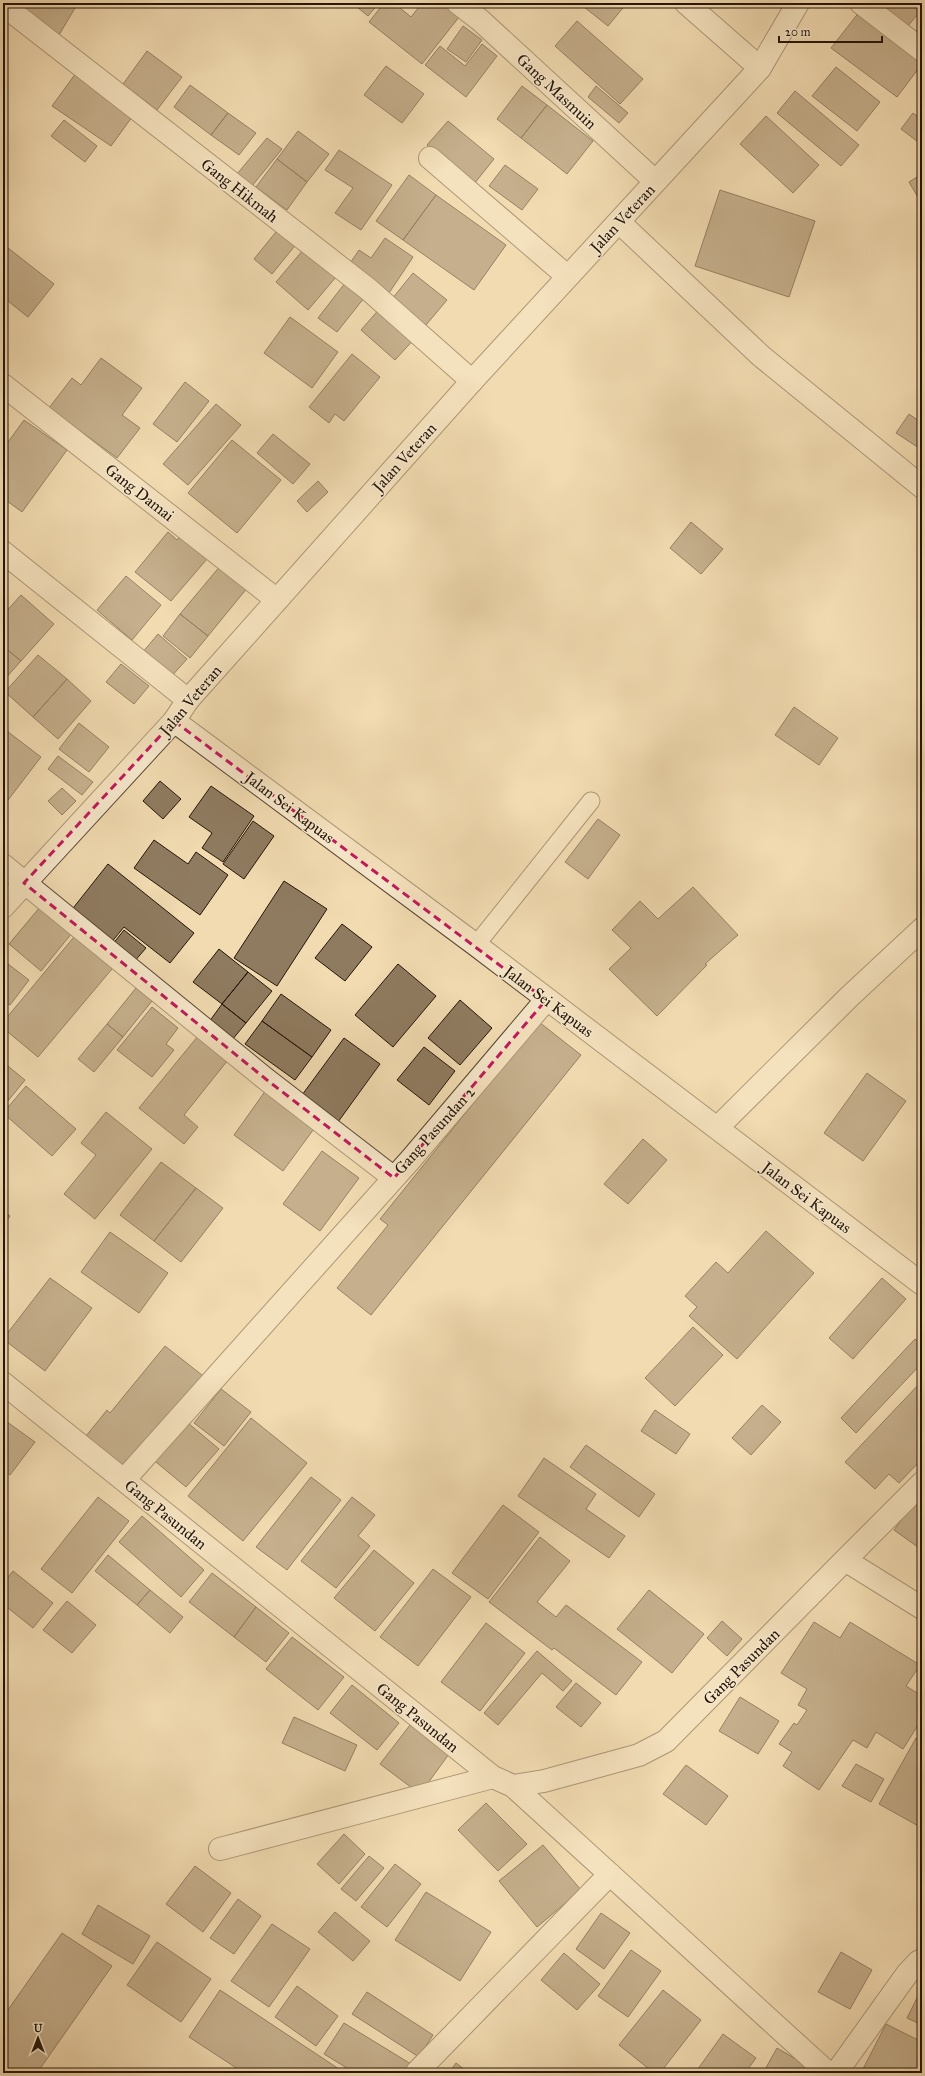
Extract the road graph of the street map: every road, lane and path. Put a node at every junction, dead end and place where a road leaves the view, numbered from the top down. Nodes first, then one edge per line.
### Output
1 (458, 3) edge
2 (686, 3) edge
3 (798, 3) edge
4 (861, 3) edge
5 (3, 5) edge
6 (922, 50) edge
7 (760, 68) junction
8 (430, 158) dead end
9 (655, 181) junction
10 (619, 222) junction
11 (567, 276) junction
12 (472, 381) junction
13 (3, 385) edge
14 (922, 487) edge
15 (3, 552) edge
16 (277, 600) junction
17 (188, 700) junction
18 (174, 721) junction
19 (591, 801) dead end
20 (3, 865) edge
21 (24, 883) junction
22 (3, 907) edge
23 (922, 929) edge
24 (476, 946) junction
25 (546, 1000) junction
26 (717, 1128) junction
27 (394, 1178) junction
28 (922, 1284) edge
29 (3, 1383) edge
30 (124, 1480) junction
31 (922, 1483) edge
32 (845, 1560) junction
33 (922, 1608) edge
34 (493, 1777) junction
35 (513, 1786) junction
36 (220, 1849) dead end
37 (610, 1874) junction
38 (922, 1960) edge
39 (417, 2072) dead end
40 (828, 2073) edge
41 (836, 2073) edge

1 - 9 street, Gang Masmuin
2 - 7 street
3 - 7 street, Jalan Veteran
4 - 6 street
5 - 12 street, Gang Hikmah
7 - 9 street, Jalan Veteran
8 - 11 street
9 - 10 street, Jalan Veteran
10 - 11 street, Jalan Veteran
10 - 14 street
11 - 12 street, Jalan Veteran
12 - 16 street, Jalan Veteran
13 - 16 street, Gang Damai
15 - 17 street
16 - 17 street, Jalan Veteran
17 - 18 street, Jalan Veteran
18 - 21 street, Jalan Veteran
18 - 24 street, Jalan Sei Kapuas
19 - 24 lane
20 - 21 street, Gang Pasundan 2
21 - 22 street, Jalan Veteran
21 - 27 street, Gang Pasundan 2
23 - 26 street
24 - 25 street, Jalan Sei Kapuas
25 - 26 street, Jalan Sei Kapuas
25 - 27 street, Gang Pasundan 2
26 - 28 street, Jalan Sei Kapuas
27 - 30 street
29 - 30 street, Gang Pasundan
30 - 34 street, Gang Pasundan
31 - 32 street, Gang Pasundan
32 - 33 street
32 - 35 street, Gang Pasundan
34 - 35 street, Gang Pasundan
34 - 36 street
35 - 37 street
37 - 39 street
37 - 40 street
38 - 41 street

